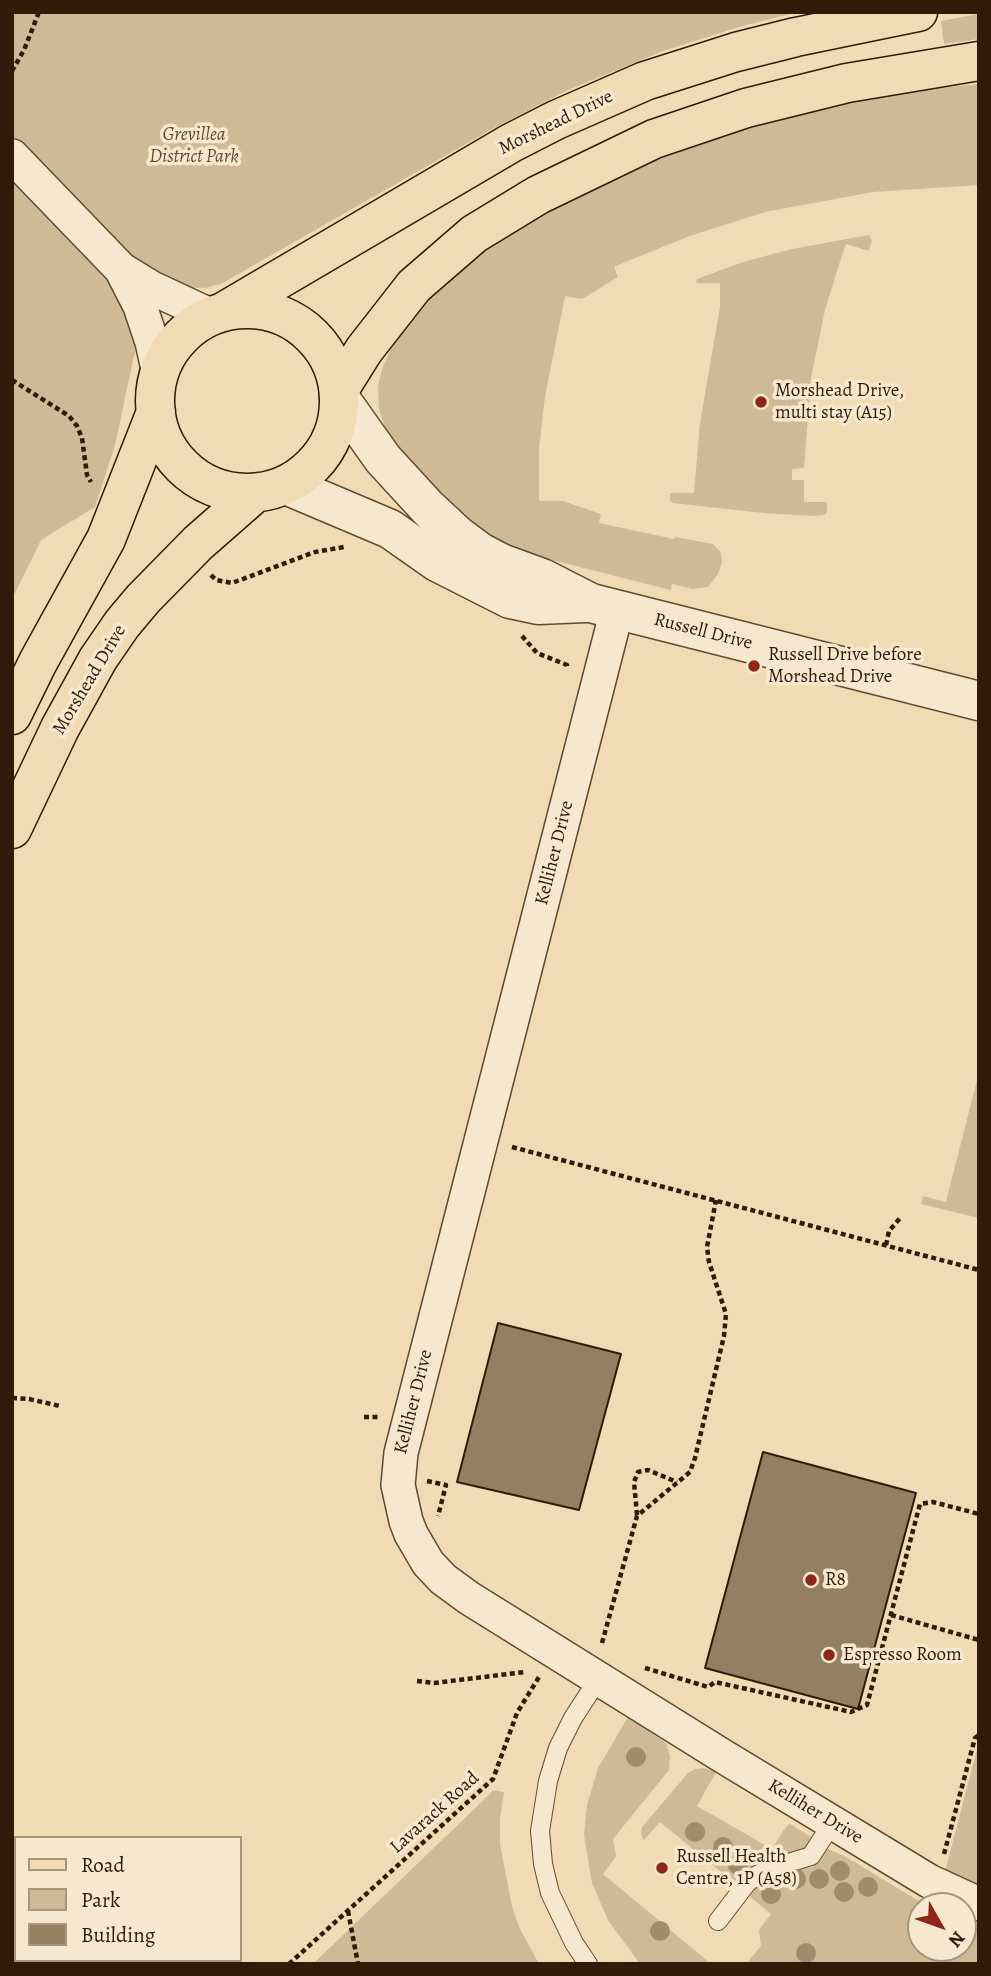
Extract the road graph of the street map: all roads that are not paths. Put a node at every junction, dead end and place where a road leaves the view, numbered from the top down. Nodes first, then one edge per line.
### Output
1 (918, 12) edge
2 (979, 61) edge
3 (12, 156) edge
4 (121, 269) junction
5 (219, 313) junction
6 (159, 374) junction
7 (339, 393) junction
8 (156, 412) junction
9 (271, 489) junction
10 (604, 606) junction
11 (979, 701) edge
12 (12, 715) edge
13 (12, 829) edge
14 (599, 1678) junction
15 (833, 1822) junction
16 (979, 1904) edge
17 (718, 1921) dead end
18 (588, 1964) edge

1 - 5 main road, Morshead Drive
2 - 7 main road
3 - 4 street
4 - 5 street
4 - 6 street
5 - 6 main road
5 - 7 main road
6 - 8 main road
7 - 9 main road
7 - 10 street, Russell Drive
8 - 9 main road
8 - 12 main road
9 - 10 street, Russell Drive
9 - 13 main road, Morshead Drive
10 - 11 street, Russell Drive
10 - 14 street, Kelliher Drive
14 - 15 street, Kelliher Drive
14 - 18 lane
15 - 16 street, Kelliher Drive
15 - 17 lane

